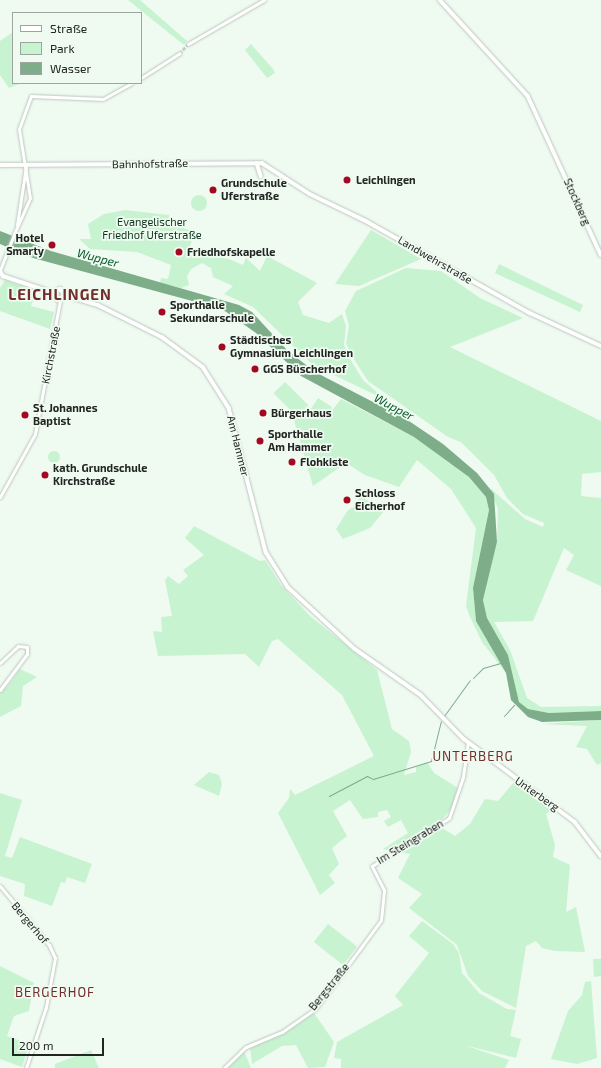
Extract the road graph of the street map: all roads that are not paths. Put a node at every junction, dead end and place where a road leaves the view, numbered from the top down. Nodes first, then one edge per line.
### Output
1 (264, 0) edge
2 (440, 0) edge
3 (188, 44) tunnel mouth
4 (180, 53) tunnel mouth
5 (142, 77) edge
6 (130, 84) edge
7 (257, 163) junction
8 (0, 165) edge
9 (26, 166) junction
10 (273, 168) joint
11 (261, 176) dead end
12 (14, 234) junction
13 (601, 255) edge
14 (0, 270) edge
15 (1, 278) edge
16 (54, 293) junction
17 (65, 295) junction
18 (60, 300) junction
19 (601, 346) edge
20 (0, 497) edge
21 (0, 663) edge
22 (393, 676) joint
23 (0, 690) edge
24 (468, 742) junction
25 (601, 856) edge
26 (0, 886) edge
27 (383, 894) joint
28 (26, 1068) edge
29 (224, 1068) edge

1 - 3 street
2 - 13 main road, Stockberg
4 - 5 street
6 - 9 street
7 - 9 main road, Bahnhofstraße
7 - 10 main road, Bahnhofstraße
7 - 11 main road
8 - 9 main road, Bahnhofstraße
9 - 12 street
9 - 12 street
10 - 19 main road, Landwehrstraße
12 - 14 street
14 - 15 main road
15 - 16 main road
16 - 17 main road, Am Hammer
16 - 18 main road
17 - 18 main road
17 - 22 main road, Am Hammer
18 - 20 street, Kirchstraße
21 - 23 street
22 - 24 main road, Unterberg
24 - 25 main road, Unterberg
24 - 27 street, Im Steingraben
26 - 28 street, Bergerhof
27 - 29 street, Bergstraße

